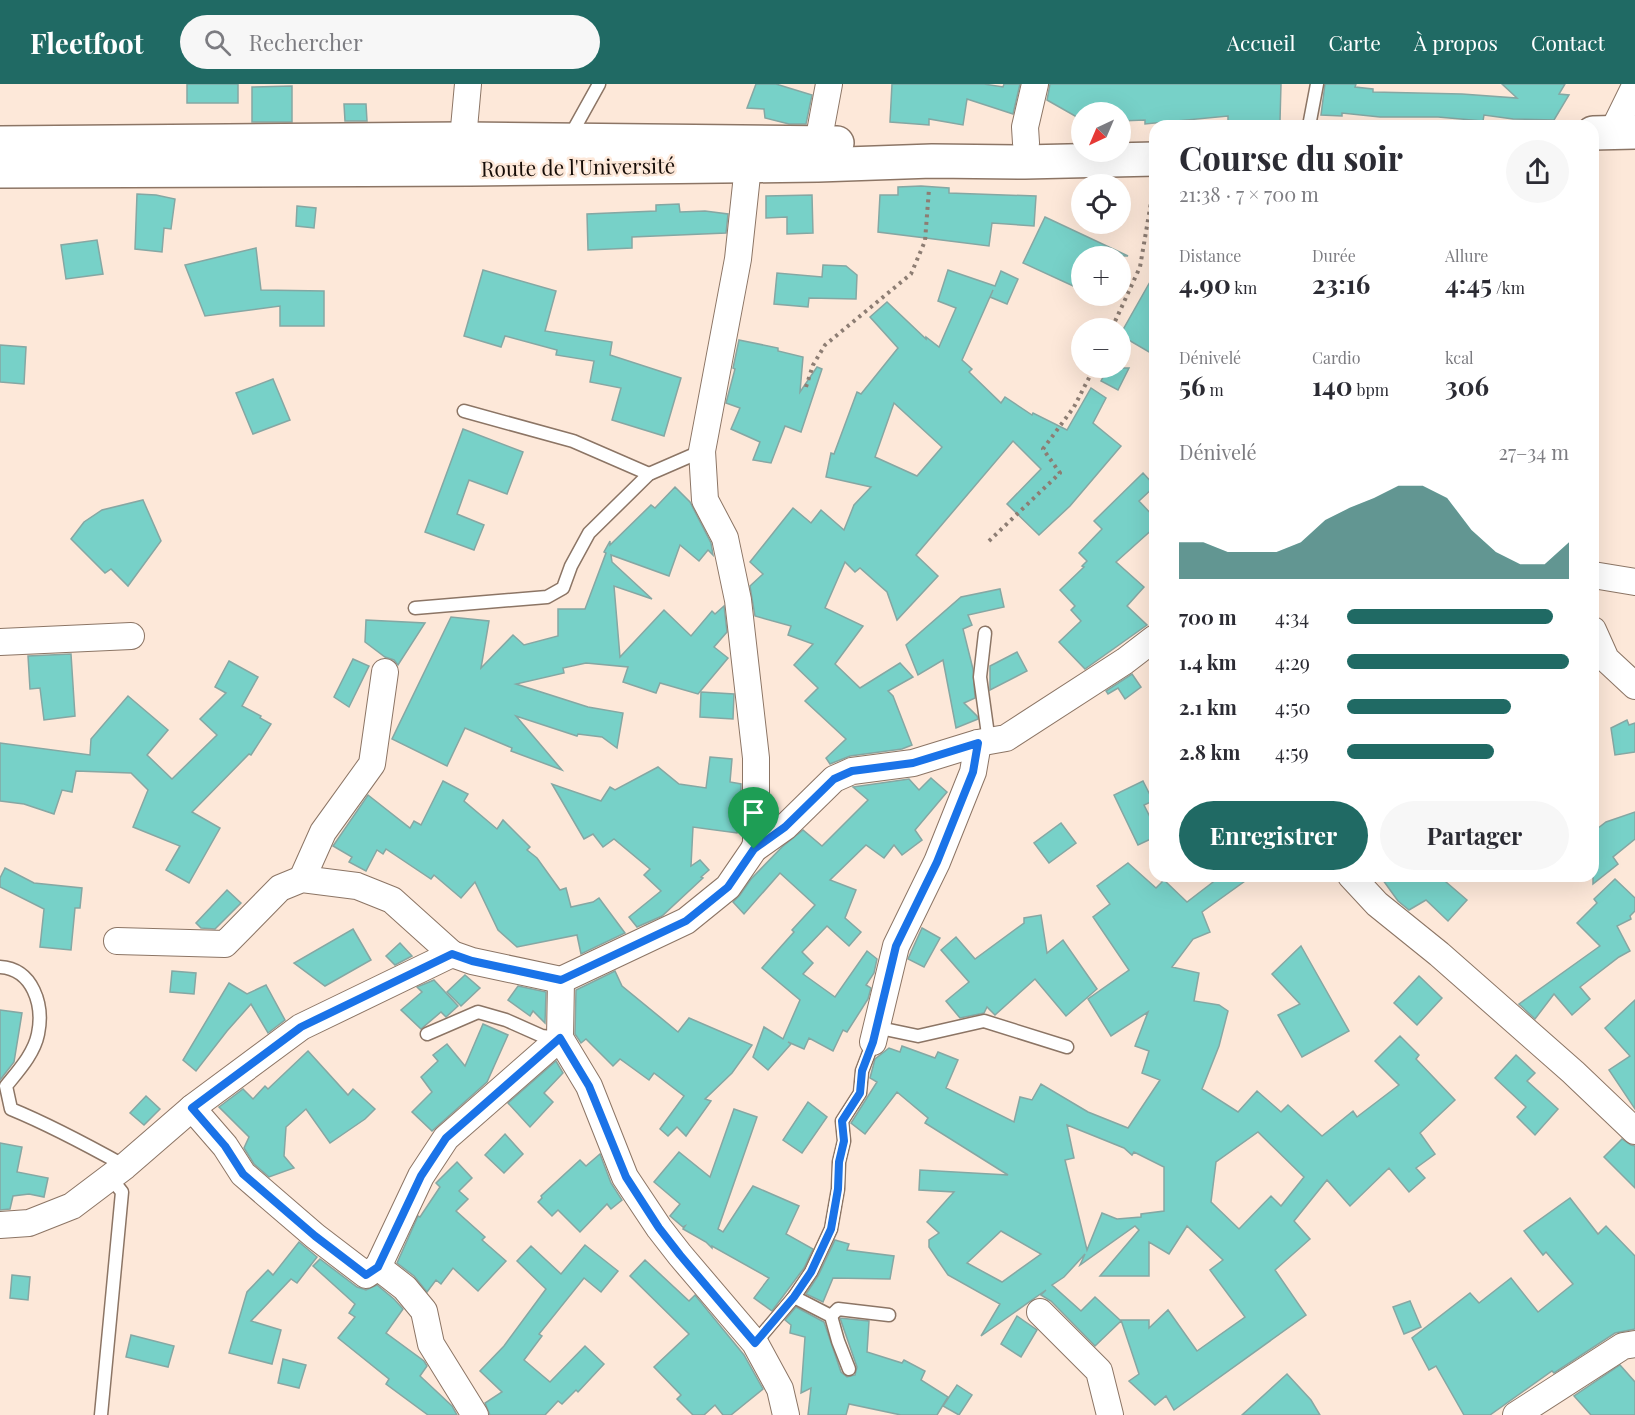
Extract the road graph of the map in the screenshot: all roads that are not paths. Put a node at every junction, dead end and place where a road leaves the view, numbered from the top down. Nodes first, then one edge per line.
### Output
1 (468, 84) edge
2 (599, 84) edge
3 (829, 84) edge
4 (1035, 84) edge
5 (1317, 84) edge
6 (1635, 86) edge
7 (1310, 120) edge
8 (463, 139) junction
9 (568, 139) junction
10 (1149, 141) edge
11 (1614, 141) edge
12 (1071, 142) edge
13 (1131, 142) edge
14 (0, 143) edge
15 (818, 143) junction
16 (1026, 143) junction
17 (1149, 159) edge
18 (748, 166) junction
19 (0, 171) edge
20 (464, 411) dead end
21 (702, 451) junction
22 (649, 474) junction
23 (1599, 576) edge
24 (1635, 582) edge
25 (415, 608) dead end
26 (985, 633) dead end
27 (131, 636) dead end
28 (0, 642) edge
29 (1149, 643) edge
30 (1599, 643) edge
31 (385, 672) dead end
32 (1635, 686) edge
33 (983, 742) junction
34 (754, 849) junction
35 (302, 879) junction
36 (1357, 882) edge
37 (117, 941) dead end
38 (452, 954) junction
39 (0, 967) edge
40 (561, 980) junction
41 (427, 1034) dead end
42 (874, 1034) junction
43 (560, 1038) junction
44 (1067, 1047) dead end
45 (192, 1108) junction
46 (1635, 1131) edge
47 (118, 1171) junction
48 (0, 1225) edge
49 (378, 1267) junction
50 (794, 1297) junction
51 (1040, 1312) dead end
52 (889, 1315) dead end
53 (831, 1316) junction
54 (755, 1343) junction
55 (1635, 1344) edge
56 (849, 1369) dead end
57 (1530, 1411) edge
58 (101, 1415) edge
59 (474, 1415) edge
60 (786, 1415) edge
61 (1110, 1415) edge

1 - 8 street
2 - 9 lane
3 - 15 street
4 - 16 street
5 - 7 lane
6 - 11 street
8 - 9 main road, Route de l'Université
8 - 14 main road, Route de l'Université
9 - 15 main road, Route de l'Université
10 - 13 main road
12 - 16 main road, Route de l'Université
15 - 16 main road, Route de l'Université
17 - 18 main road, Route de l'Université
18 - 19 main road, Route de l'Université
18 - 21 street
20 - 22 lane
21 - 22 lane
21 - 34 street
22 - 25 lane
23 - 24 street
26 - 33 lane
27 - 28 street
29 - 33 street
30 - 32 street
31 - 35 street
33 - 34 street
33 - 42 street
34 - 40 street
35 - 37 street
35 - 38 street
36 - 46 street
38 - 40 street
38 - 45 street
39 - 47 lane
40 - 43 street
41 - 43 lane
42 - 44 lane
42 - 50 lane
43 - 49 street
43 - 54 street
45 - 47 street
45 - 49 street
47 - 48 street
47 - 58 lane
49 - 59 street
50 - 53 lane
50 - 54 lane
51 - 61 street
52 - 53 lane
53 - 56 lane
54 - 60 street
55 - 57 street

